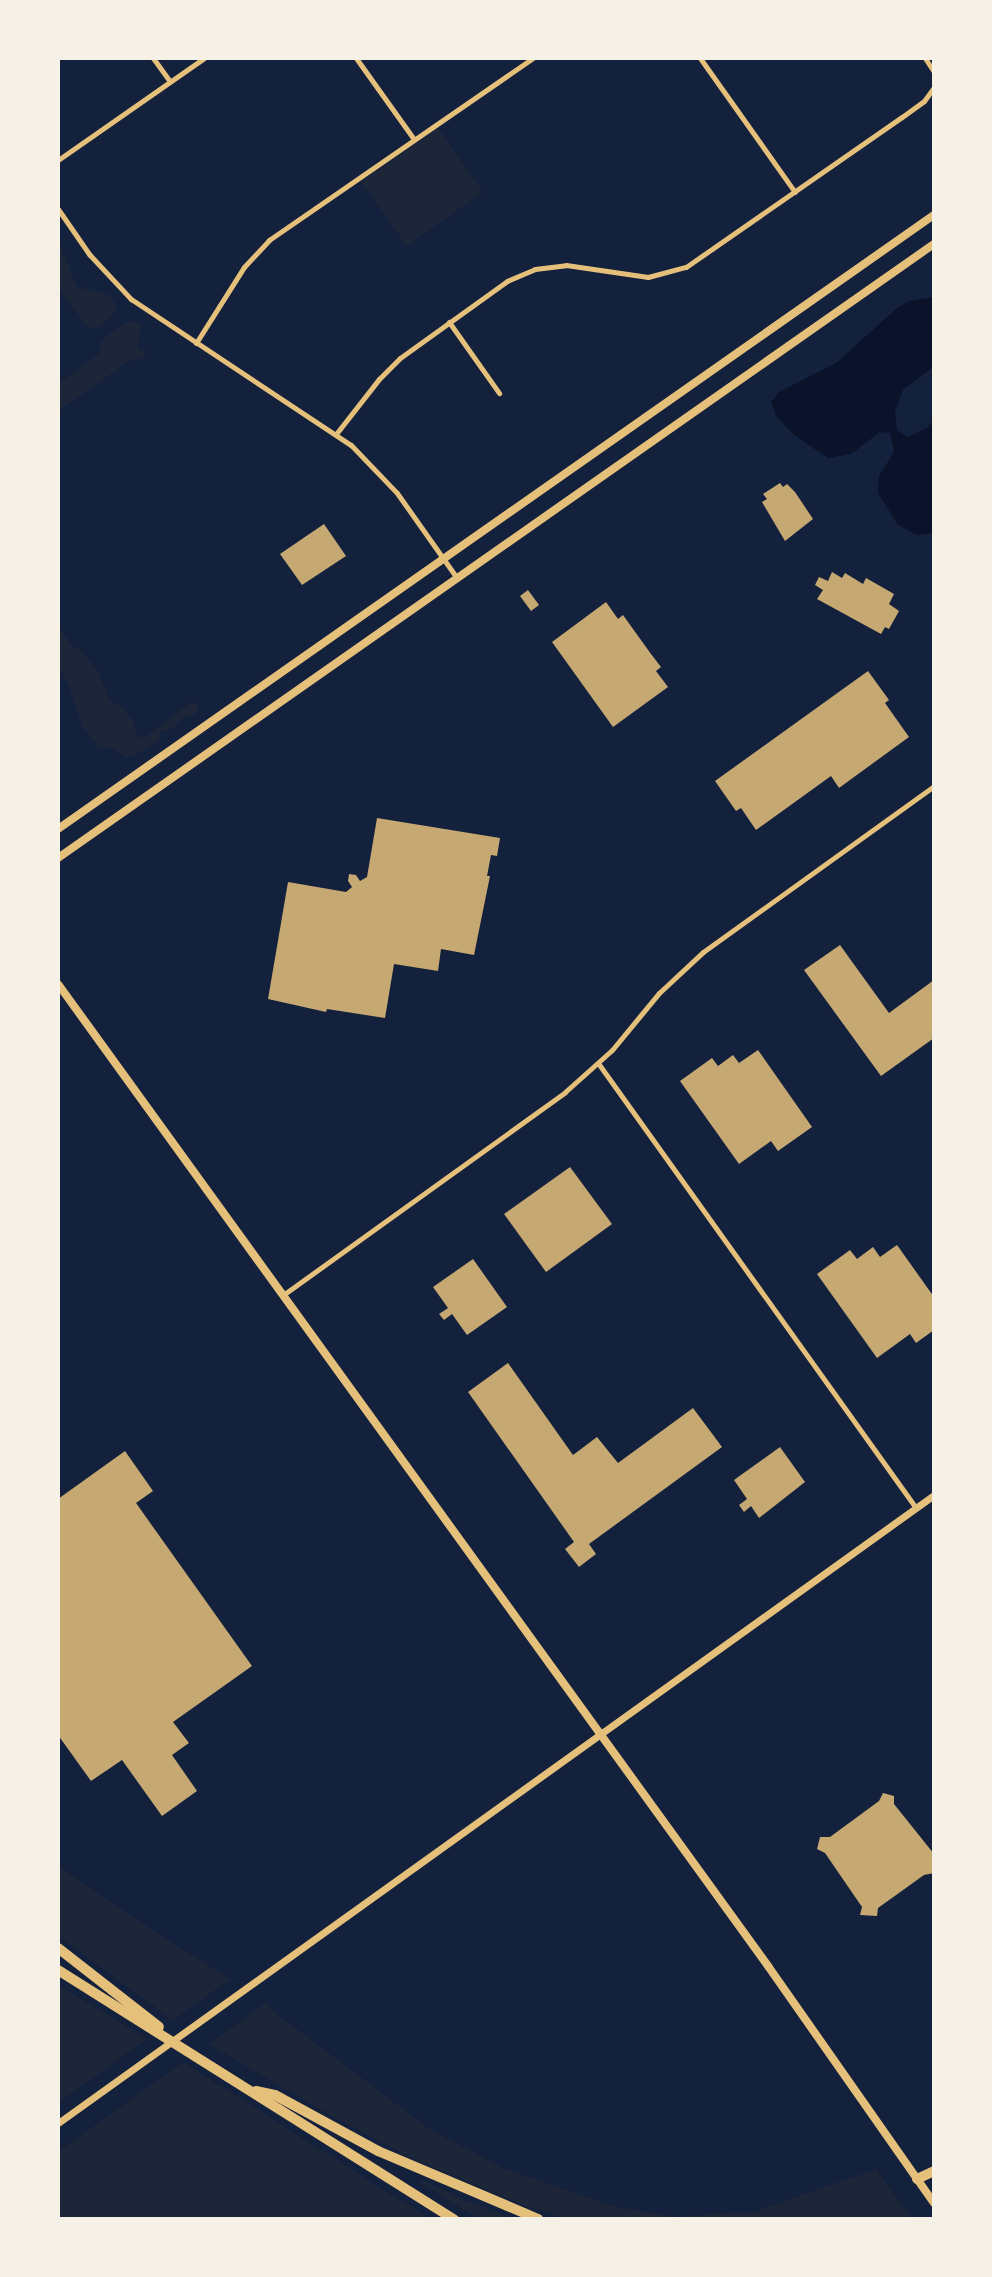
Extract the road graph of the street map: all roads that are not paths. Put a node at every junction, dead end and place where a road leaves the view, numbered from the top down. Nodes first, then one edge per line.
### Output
1 (153, 58) edge
2 (204, 58) edge
3 (356, 58) edge
4 (533, 58) edge
5 (700, 58) edge
6 (925, 58) edge
7 (934, 72) edge
8 (170, 81) junction
9 (934, 87) edge
10 (413, 138) junction
11 (58, 160) edge
12 (795, 192) junction
13 (58, 209) edge
14 (934, 215) edge
15 (934, 244) edge
16 (449, 322) junction
17 (196, 343) junction
18 (499, 393) dead end
19 (337, 434) junction
20 (443, 558) junction
21 (457, 578) junction
22 (934, 786) edge
23 (58, 829) edge
24 (58, 858) edge
25 (58, 984) edge
26 (598, 1063) junction
27 (282, 1296) junction
28 (934, 1495) edge
29 (916, 1508) junction
30 (600, 1734) junction
31 (58, 1948) edge
32 (58, 1970) edge
33 (201, 2060) junction
34 (247, 2089) junction
35 (58, 2123) edge
36 (934, 2171) edge
37 (917, 2179) junction
38 (932, 2199) edge
39 (454, 2219) edge
40 (538, 2219) edge

1 - 8 street
2 - 8 street
3 - 10 street
4 - 10 street
5 - 12 street
6 - 7 street
8 - 11 street
9 - 12 street
10 - 17 street
12 - 16 street
13 - 17 street
14 - 20 main road
15 - 21 main road
16 - 18 street
16 - 19 street
17 - 19 street
19 - 20 street
20 - 21 street
20 - 23 main road
21 - 24 main road
22 - 26 street
25 - 27 main road
26 - 27 street
26 - 29 street
27 - 30 main road
28 - 29 street
29 - 30 street
30 - 35 street
30 - 37 main road
31 - 33 highway
32 - 33 highway
33 - 34 highway
34 - 39 highway
34 - 40 highway
36 - 37 highway
37 - 38 main road

